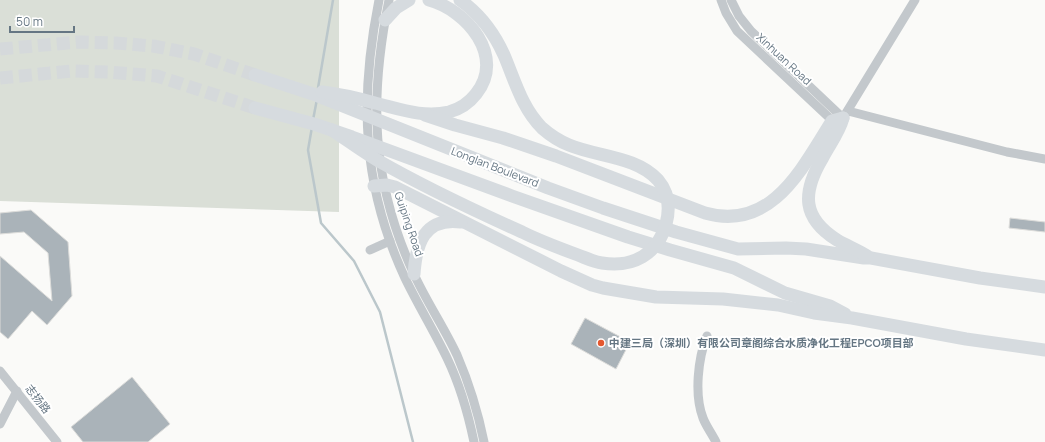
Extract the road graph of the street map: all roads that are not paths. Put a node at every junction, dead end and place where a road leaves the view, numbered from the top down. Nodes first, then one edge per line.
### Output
1 (379, 0) edge
2 (389, 0) edge
3 (409, 0) edge
4 (429, 0) edge
5 (460, 0) edge
6 (721, 0) edge
7 (731, 0) edge
8 (915, 0) edge
9 (385, 20) junction
10 (255, 75) tunnel mouth
11 (300, 90) junction
12 (255, 108) tunnel mouth
13 (425, 115) junction
14 (841, 120) junction
15 (332, 130) junction
16 (1045, 159) edge
17 (379, 186) junction
18 (466, 223) junction
19 (390, 241) junction
20 (370, 250) dead end
21 (867, 257) junction
22 (414, 274) junction
23 (1045, 287) edge
24 (834, 312) junction
25 (707, 336) dead end
26 (1045, 350) edge
27 (0, 371) edge
28 (17, 391) junction
29 (0, 424) edge
30 (57, 442) edge
31 (474, 442) edge
32 (484, 442) edge
33 (716, 442) edge

1 - 17 street, Guiping Road
2 - 9 street, Guiping Road
3 - 9 highway
4 - 13 highway
5 - 15 highway
6 - 14 street, Xinhuan Road
7 - 14 street, Xinhuan Road
8 - 14 street
9 - 17 street, Guiping Road
10 - 11 highway, Longlan Boulevard
11 - 13 highway
11 - 21 highway, Longlan Boulevard
12 - 15 highway, Longlan Boulevard
13 - 14 highway
14 - 16 street
14 - 21 highway
15 - 24 highway, Longlan Boulevard
17 - 18 highway
17 - 19 street, Guiping Road
17 - 22 street, Guiping Road
18 - 22 highway
18 - 24 highway
19 - 20 street
19 - 31 street, Guiping Road
21 - 23 highway, Longlan Boulevard
22 - 32 street, Guiping Road
24 - 26 highway
25 - 33 street
27 - 28 street, 志扬路
28 - 29 street
28 - 30 street, 志扬路

